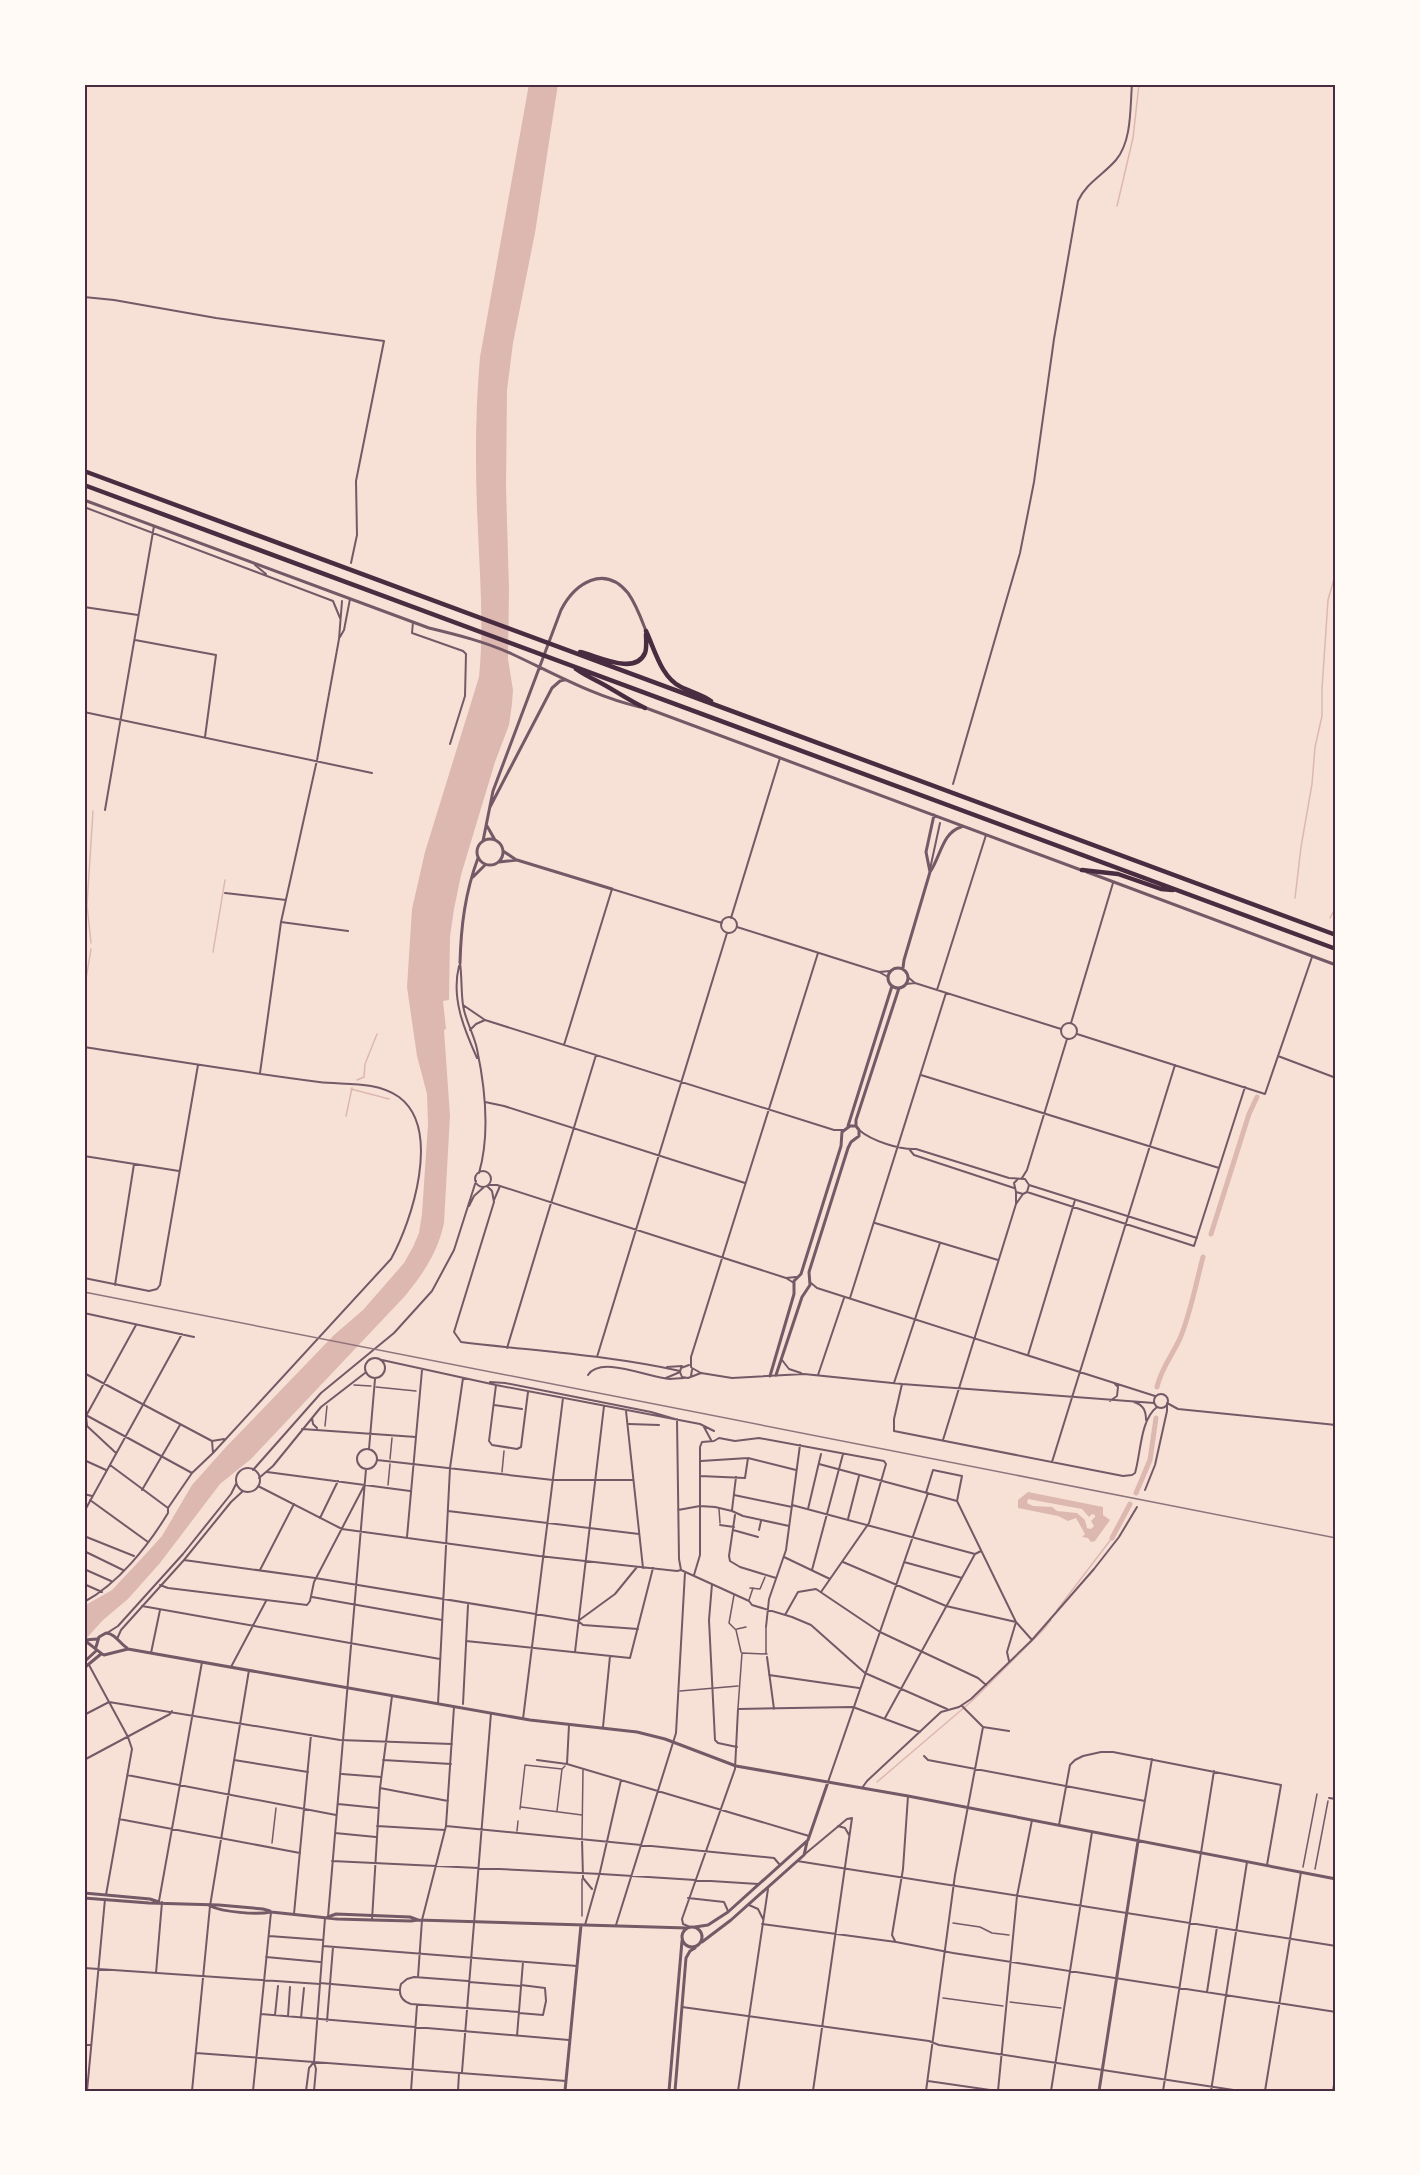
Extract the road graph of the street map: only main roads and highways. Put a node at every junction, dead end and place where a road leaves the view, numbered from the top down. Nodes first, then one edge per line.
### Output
1 (84, 471) edge
2 (84, 485) edge
3 (570, 650) junction
4 (574, 667) junction
5 (716, 704) junction
6 (645, 708) road end
7 (1082, 870) road end
8 (1176, 890) junction
9 (1336, 935) edge
10 (1336, 949) edge

1 - 3 highway
2 - 4 highway
3 - 5 highway
3 - 5 highway
4 - 6 highway
4 - 8 highway
5 - 9 highway
7 - 8 highway
8 - 10 highway

